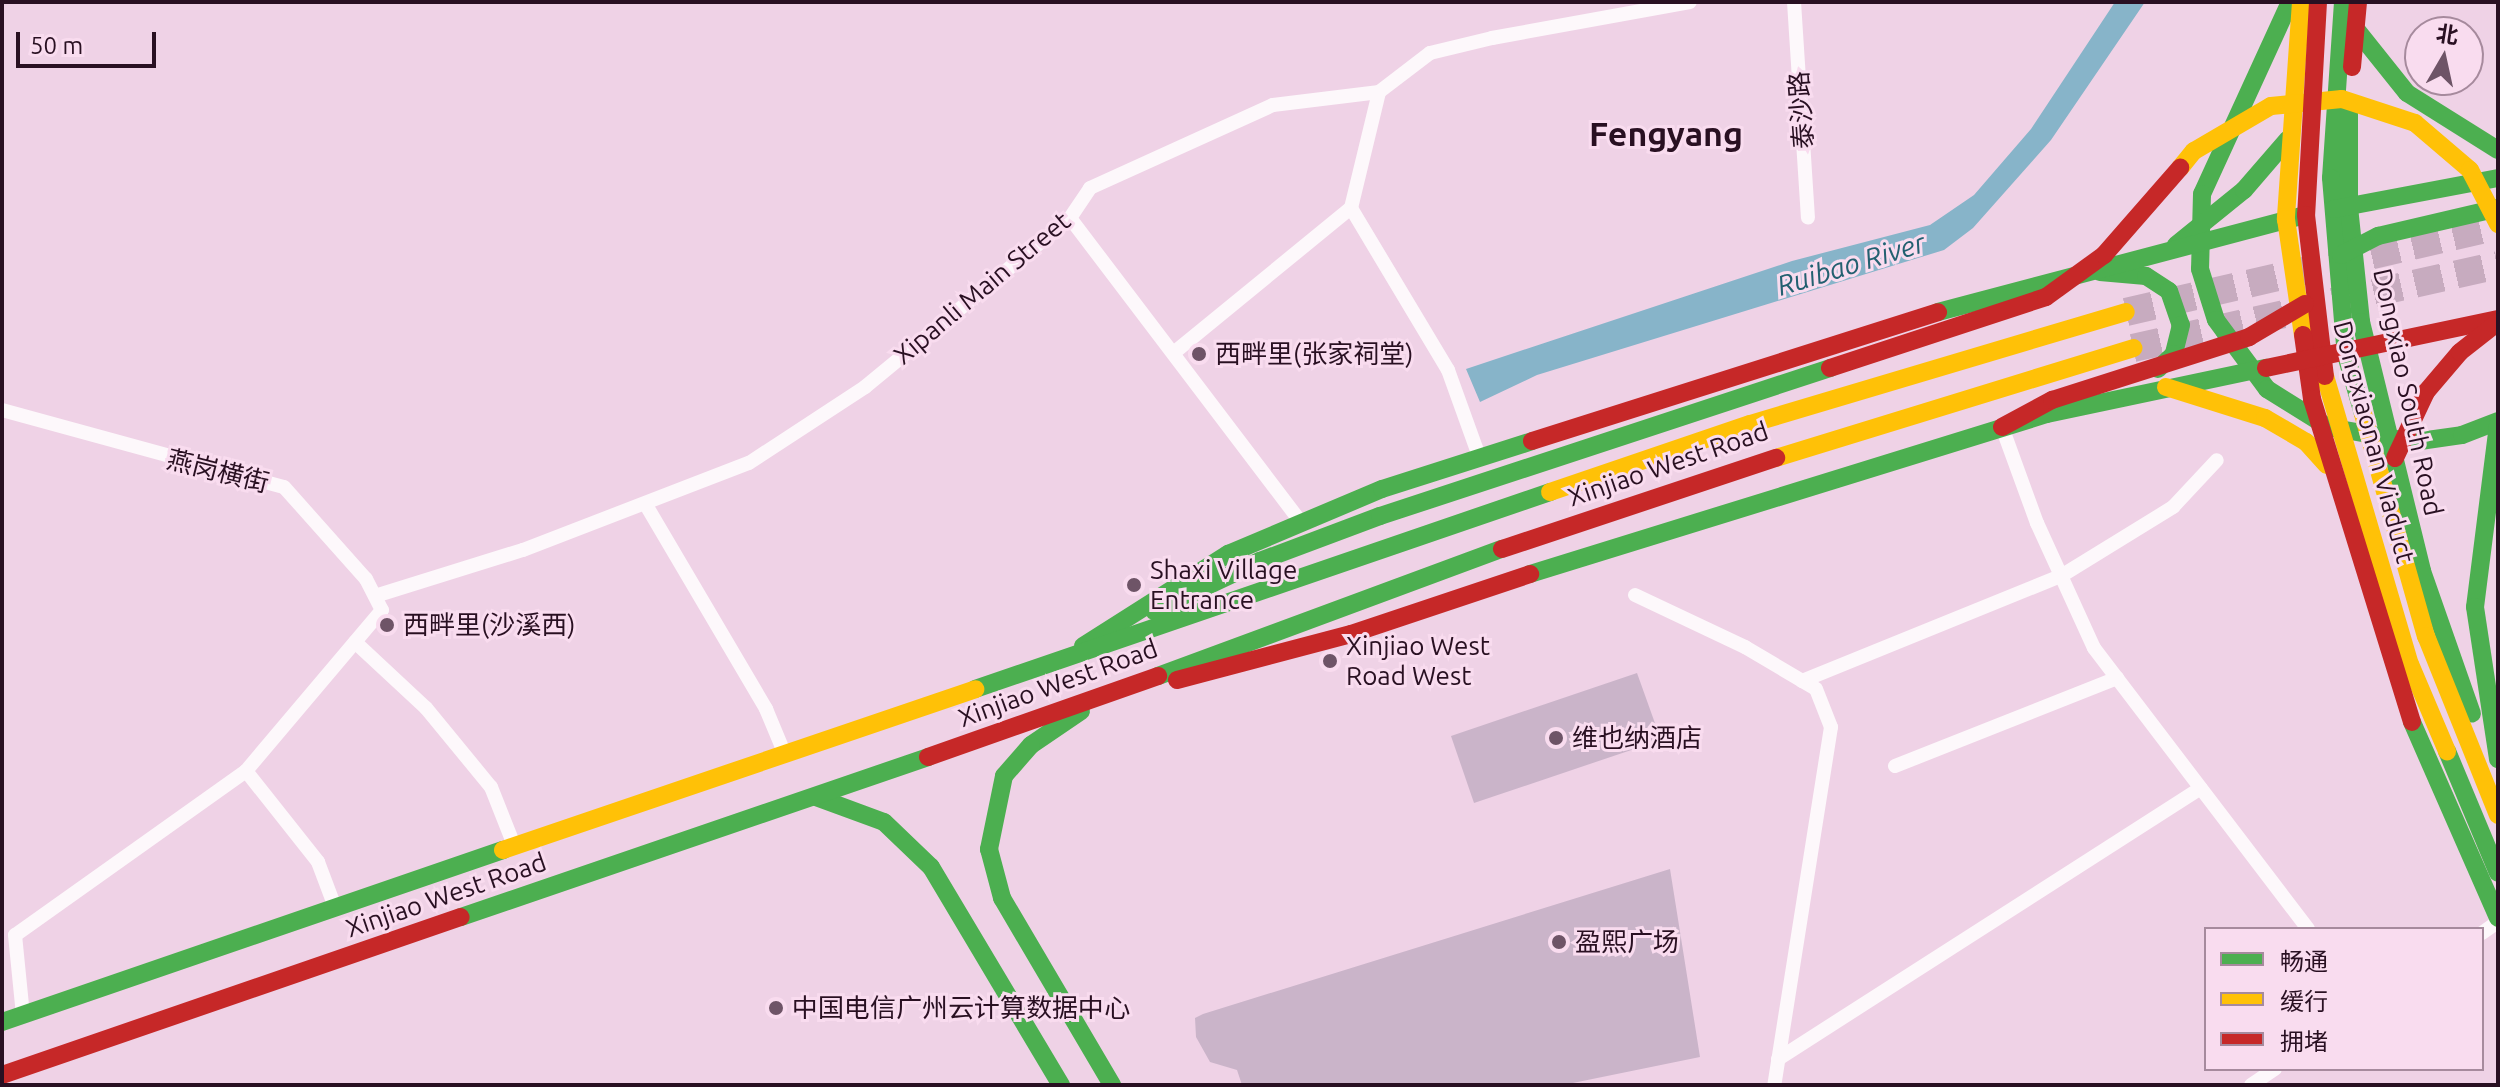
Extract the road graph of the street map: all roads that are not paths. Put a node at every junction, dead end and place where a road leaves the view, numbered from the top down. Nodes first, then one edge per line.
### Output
1 (1690, 2) edge
2 (1794, 2) edge
3 (2290, 2) edge
4 (2301, 2) edge
5 (2318, 2) edge
6 (2343, 2) edge
7 (2358, 2) edge
8 (2355, 28) junction
9 (1379, 92) junction
10 (2288, 139) junction
11 (2498, 150) edge
12 (2498, 178) edge
13 (2349, 207) junction
14 (1351, 208) junction
15 (2498, 208) edge
16 (1070, 218) junction
17 (1808, 218) dead end
18 (2286, 219) junction
19 (2498, 224) edge
20 (2176, 245) junction
21 (2352, 247) junction
22 (2073, 272) junction
23 (2126, 312) tunnel mouth
24 (2295, 313) junction
25 (2498, 320) edge
26 (2366, 347) junction
27 (2133, 348) tunnel mouth
28 (1176, 351) junction
29 (2304, 358) junction
30 (2162, 378) junction
31 (2, 410) edge
32 (2498, 423) edge
33 (2002, 427) junction
34 (1479, 456) junction
35 (2217, 460) dead end
36 (2393, 464) junction
37 (2334, 473) junction
38 (646, 505) junction
39 (1300, 521) junction
40 (2061, 576) junction
41 (1635, 595) dead end
42 (379, 603) junction
43 (355, 642) junction
44 (1075, 652) junction
45 (2117, 678) junction
46 (1802, 681) junction
47 (1102, 697) junction
48 (784, 752) junction
49 (2498, 759) edge
50 (1895, 766) dead end
51 (246, 771) junction
52 (2498, 779) edge
53 (2201, 788) junction
54 (816, 797) junction
55 (2498, 815) edge
56 (514, 845) junction
57 (2498, 873) edge
58 (335, 907) junction
59 (2498, 920) edge
60 (2306, 927) edge
61 (23, 1015) junction
62 (2, 1022) edge
63 (1778, 1059) junction
64 (2272, 1071) edge
65 (2, 1075) edge
66 (1061, 1085) edge
67 (1112, 1085) edge
68 (1774, 1085) edge
69 (2251, 1085) edge

1 - 9 street
2 - 17 street, 泰沙路
3 - 32 main road
4 - 10 main road
5 - 57 main road, Dongxiaonan Viaduct
6 - 55 main road, Dongxiaonan Viaduct
7 - 8 main road, Dongxiao South Road
8 - 11 main road
8 - 13 main road, Dongxiao South Road
9 - 14 street
9 - 16 street, Xipanli Main Street
10 - 18 main road
10 - 20 main road
12 - 13 main road
13 - 18 main road
13 - 21 main road, Dongxiao South Road
13 - 24 main road
14 - 28 street
14 - 34 street
15 - 21 main road
16 - 28 street
16 - 38 street, Xipanli Main Street
18 - 20 main road
18 - 24 main road
19 - 44 main road
20 - 22 main road
21 - 26 main road, Dongxiao South Road
21 - 29 main road
22 - 30 main road
22 - 34 main road
23 - 44 main road, Xinjiao West Road
24 - 29 main road
24 - 30 main road
25 - 26 main road
25 - 36 main road
26 - 29 main road
26 - 36 main road, Dongxiao South Road
27 - 47 main road, Xinjiao West Road
28 - 39 street
29 - 30 main road
29 - 37 main road
30 - 33 main road
30 - 37 main road
31 - 42 street, 燕岗横街
32 - 49 main road
33 - 40 street
33 - 47 main road
34 - 39 main road
35 - 40 street
36 - 37 main road
36 - 52 main road, Dongxiao South Road
37 - 59 main road
38 - 42 street, Xipanli Main Street
38 - 48 street
39 - 44 main road
40 - 45 street
40 - 46 street
41 - 46 street
42 - 43 street
43 - 51 street
43 - 56 street
44 - 48 main road, Xinjiao West Road
45 - 50 street
45 - 53 street
46 - 63 street
47 - 54 main road, Xinjiao West Road
47 - 67 main road
48 - 56 main road, Xinjiao West Road
51 - 58 street
51 - 61 street
53 - 60 street
53 - 63 street
54 - 65 main road, Xinjiao West Road
54 - 66 main road
56 - 58 main road, Xinjiao West Road
58 - 61 main road, Xinjiao West Road
61 - 62 main road, Xinjiao West Road
63 - 68 street
64 - 69 street

